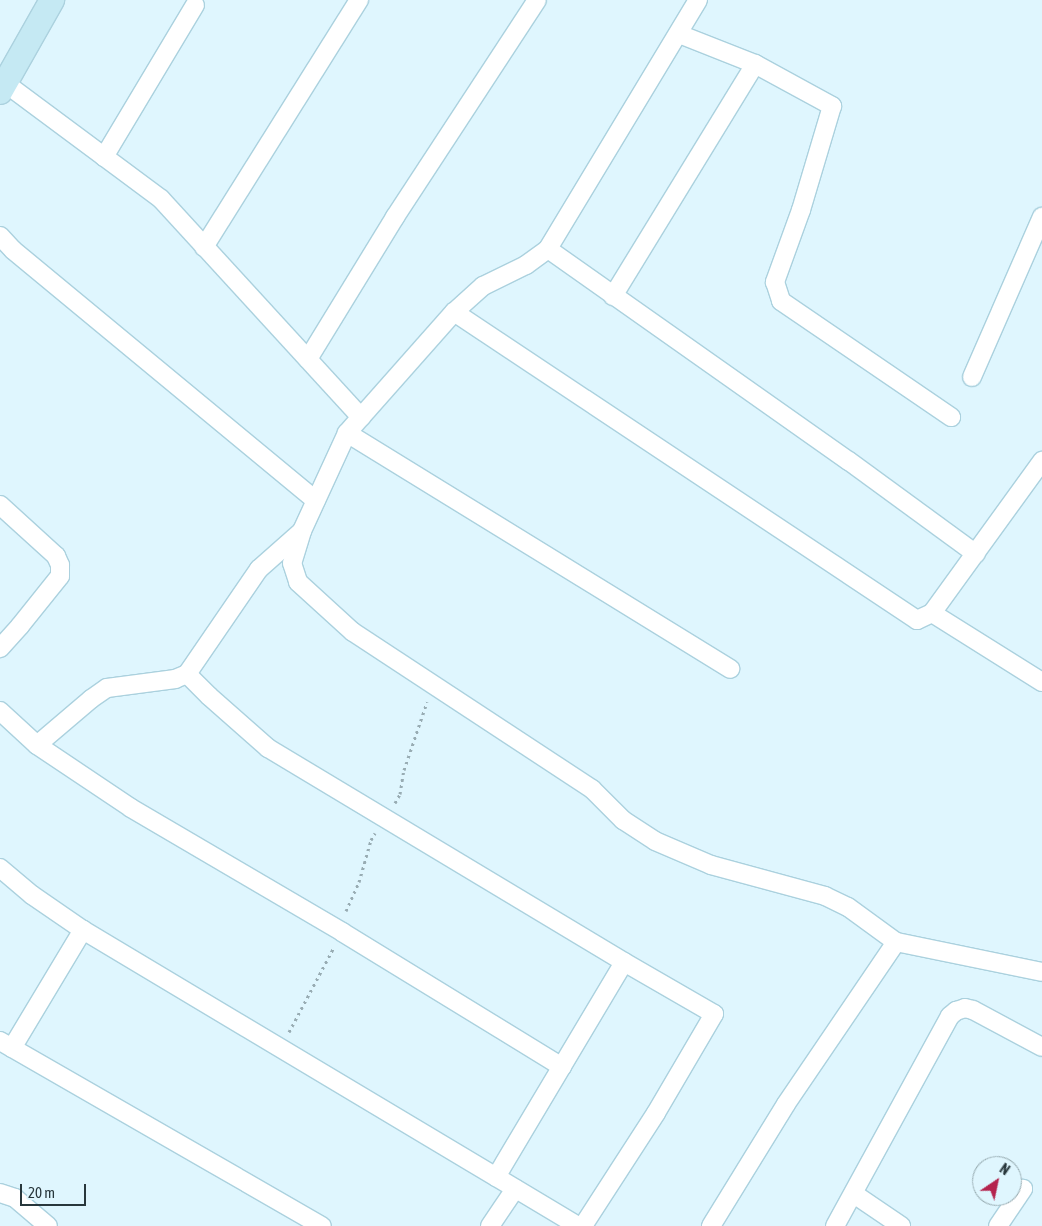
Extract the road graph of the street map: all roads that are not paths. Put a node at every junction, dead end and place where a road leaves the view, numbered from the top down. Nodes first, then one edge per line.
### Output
1 (52, 0) edge
2 (359, 0) edge
3 (537, 0) edge
4 (698, 0) edge
5 (195, 5) dead end
6 (679, 34) junction
7 (755, 64) junction
8 (3, 88) edge
9 (104, 157) junction
10 (1042, 217) edge
11 (0, 236) edge
12 (204, 247) junction
13 (548, 249) junction
14 (613, 296) junction
15 (454, 312) junction
16 (308, 359) junction
17 (972, 377) dead end
18 (360, 417) junction
19 (951, 417) dead end
20 (347, 433) junction
21 (1039, 471) edge
22 (316, 501) junction
23 (0, 505) edge
24 (302, 531) junction
25 (976, 554) junction
26 (932, 614) junction
27 (0, 648) edge
28 (730, 669) dead end
29 (187, 674) junction
30 (1042, 682) edge
31 (0, 711) edge
32 (37, 745) junction
33 (0, 868) edge
34 (82, 930) junction
35 (896, 942) junction
36 (624, 962) junction
37 (1042, 972) edge
38 (6, 1044) edge
39 (1042, 1047) edge
40 (562, 1067) junction
41 (496, 1177) junction
42 (515, 1189) junction
43 (0, 1193) edge
44 (854, 1194) junction
45 (1011, 1206) edge
46 (48, 1226) edge
47 (322, 1226) edge
48 (490, 1226) edge
49 (578, 1226) edge
50 (583, 1226) edge
51 (711, 1226) edge
52 (835, 1226) edge
53 (901, 1226) edge
54 (998, 1226) edge

1 - 8 street
2 - 12 street
3 - 16 street
4 - 6 street
5 - 9 street
6 - 7 street
6 - 13 street
7 - 14 street
7 - 19 street
8 - 9 street
9 - 12 street
10 - 17 street
11 - 22 street
12 - 16 street
13 - 14 street
13 - 15 street
14 - 25 street
15 - 18 street
15 - 26 street
16 - 18 street
18 - 20 street
20 - 22 street
20 - 28 street
21 - 25 street
22 - 24 street
23 - 27 street
24 - 29 street
24 - 35 street
25 - 26 street
26 - 30 street
29 - 32 street
29 - 36 street
31 - 32 street
32 - 40 street
33 - 34 street
34 - 38 street
34 - 41 street
35 - 37 street
35 - 51 street
36 - 40 street
36 - 50 street
38 - 47 street
39 - 44 street
40 - 41 street
41 - 42 street
42 - 48 street
42 - 49 street
43 - 46 street
44 - 52 street
44 - 53 street
45 - 54 street

